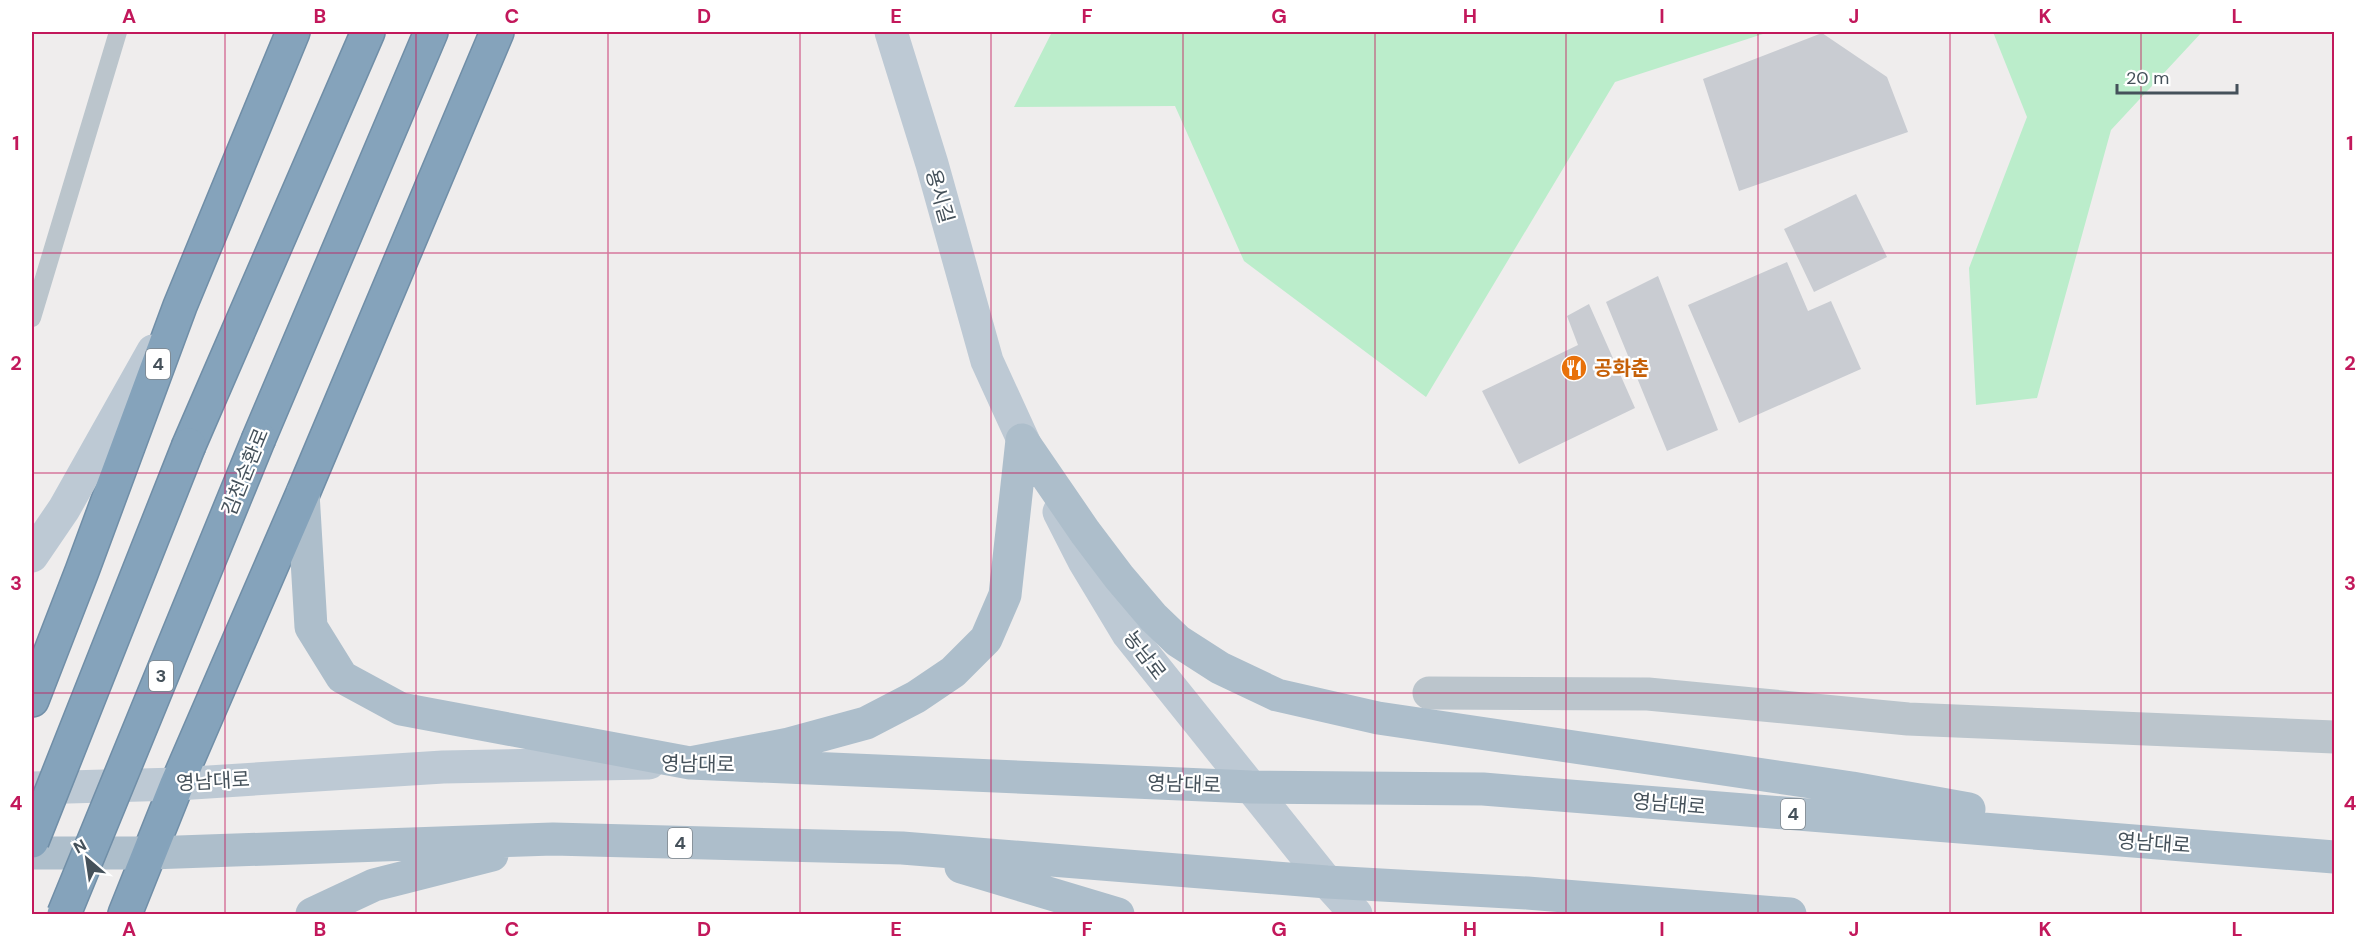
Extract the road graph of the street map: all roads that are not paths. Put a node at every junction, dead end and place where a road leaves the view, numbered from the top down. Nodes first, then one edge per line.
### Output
1 (118, 32) edge
2 (293, 32) edge
3 (368, 32) edge
4 (431, 32) edge
5 (496, 32) edge
6 (891, 32) edge
7 (180, 306) junction
8 (32, 318) edge
9 (987, 362) joint
10 (1022, 440) junction
11 (303, 494) junction
12 (32, 556) edge
13 (1429, 693) dead end
14 (32, 700) edge
15 (2334, 737) edge
16 (690, 763) junction
17 (177, 784) junction
18 (1251, 787) junction
19 (32, 788) edge
20 (553, 839) junction
21 (32, 841) edge
22 (2162, 844) junction
23 (902, 848) junction
24 (32, 853) edge
25 (150, 853) junction
26 (2334, 857) edge
27 (1327, 882) junction
28 (64, 915) edge
29 (125, 915) edge
30 (312, 915) edge
31 (1118, 915) edge
32 (1356, 915) edge
33 (1790, 915) edge

1 - 8 lane
2 - 7 highway, 4
3 - 21 highway, bridge
4 - 28 highway, 김천순환로 / 3, bridge
5 - 11 highway, 4
6 - 9 street, 용시길
7 - 12 street
7 - 14 highway, 4
9 - 10 street, 농남로
10 - 16 main road
10 - 18 street, 농남로
10 - 22 main road
11 - 16 main road, 4
11 - 17 highway
13 - 15 street
16 - 17 street, 영남대로
16 - 18 main road, 영남대로 / 4
17 - 19 street, 영남대로
17 - 25 highway
18 - 22 main road, 영남대로 / 4
18 - 27 street, 농남로
20 - 23 main road, 4
20 - 25 main road, 4
20 - 30 main road
22 - 26 main road, 영남대로 / 4
23 - 27 main road, 4
23 - 31 main road
24 - 25 main road, 4
25 - 29 highway
27 - 32 street, 농남로
27 - 33 main road, 4

